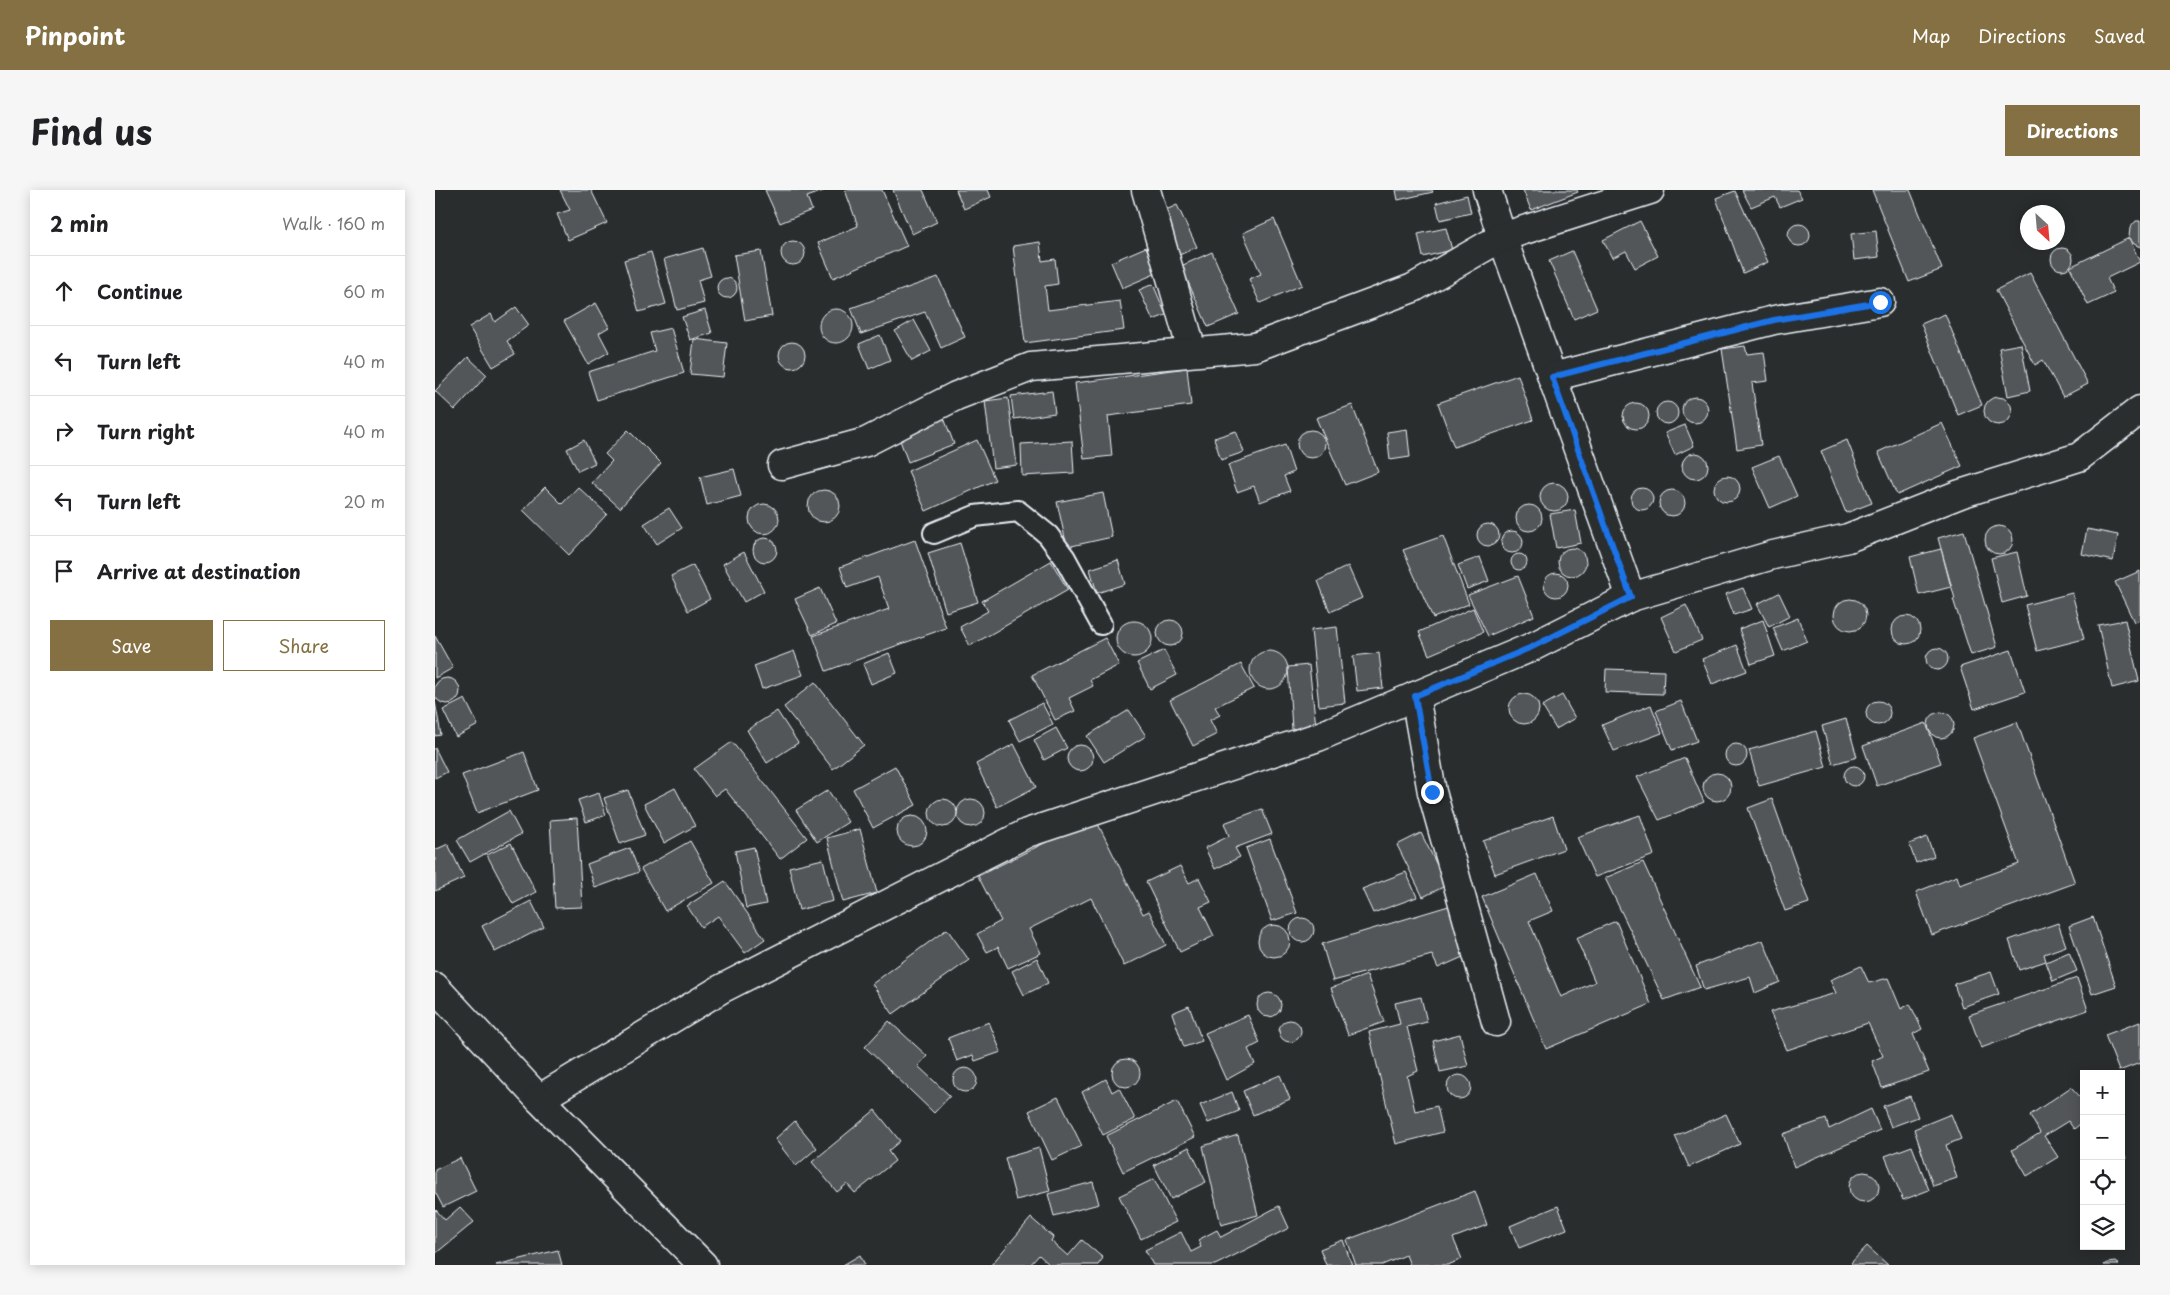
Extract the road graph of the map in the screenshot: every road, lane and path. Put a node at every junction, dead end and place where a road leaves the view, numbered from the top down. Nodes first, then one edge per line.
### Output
1 (1146, 190) edge
2 (1487, 190) edge
3 (1650, 190) edge
4 (1501, 237) junction
5 (1880, 302) dead end
6 (1192, 351) junction
7 (1552, 377) junction
8 (2140, 410) edge
9 (782, 465) dead end
10 (934, 533) dead end
11 (1631, 597) junction
12 (1101, 624) dead end
13 (1415, 696) junction
14 (435, 987) edge
15 (1496, 1022) dead end
16 (539, 1099) junction
17 (703, 1265) edge

1 - 6 street
2 - 4 street
3 - 4 street
4 - 6 street
4 - 7 street
5 - 7 street
6 - 9 street
7 - 11 street
8 - 11 street
10 - 12 lane
11 - 13 street
13 - 15 street
13 - 16 street
14 - 16 street
16 - 17 street

